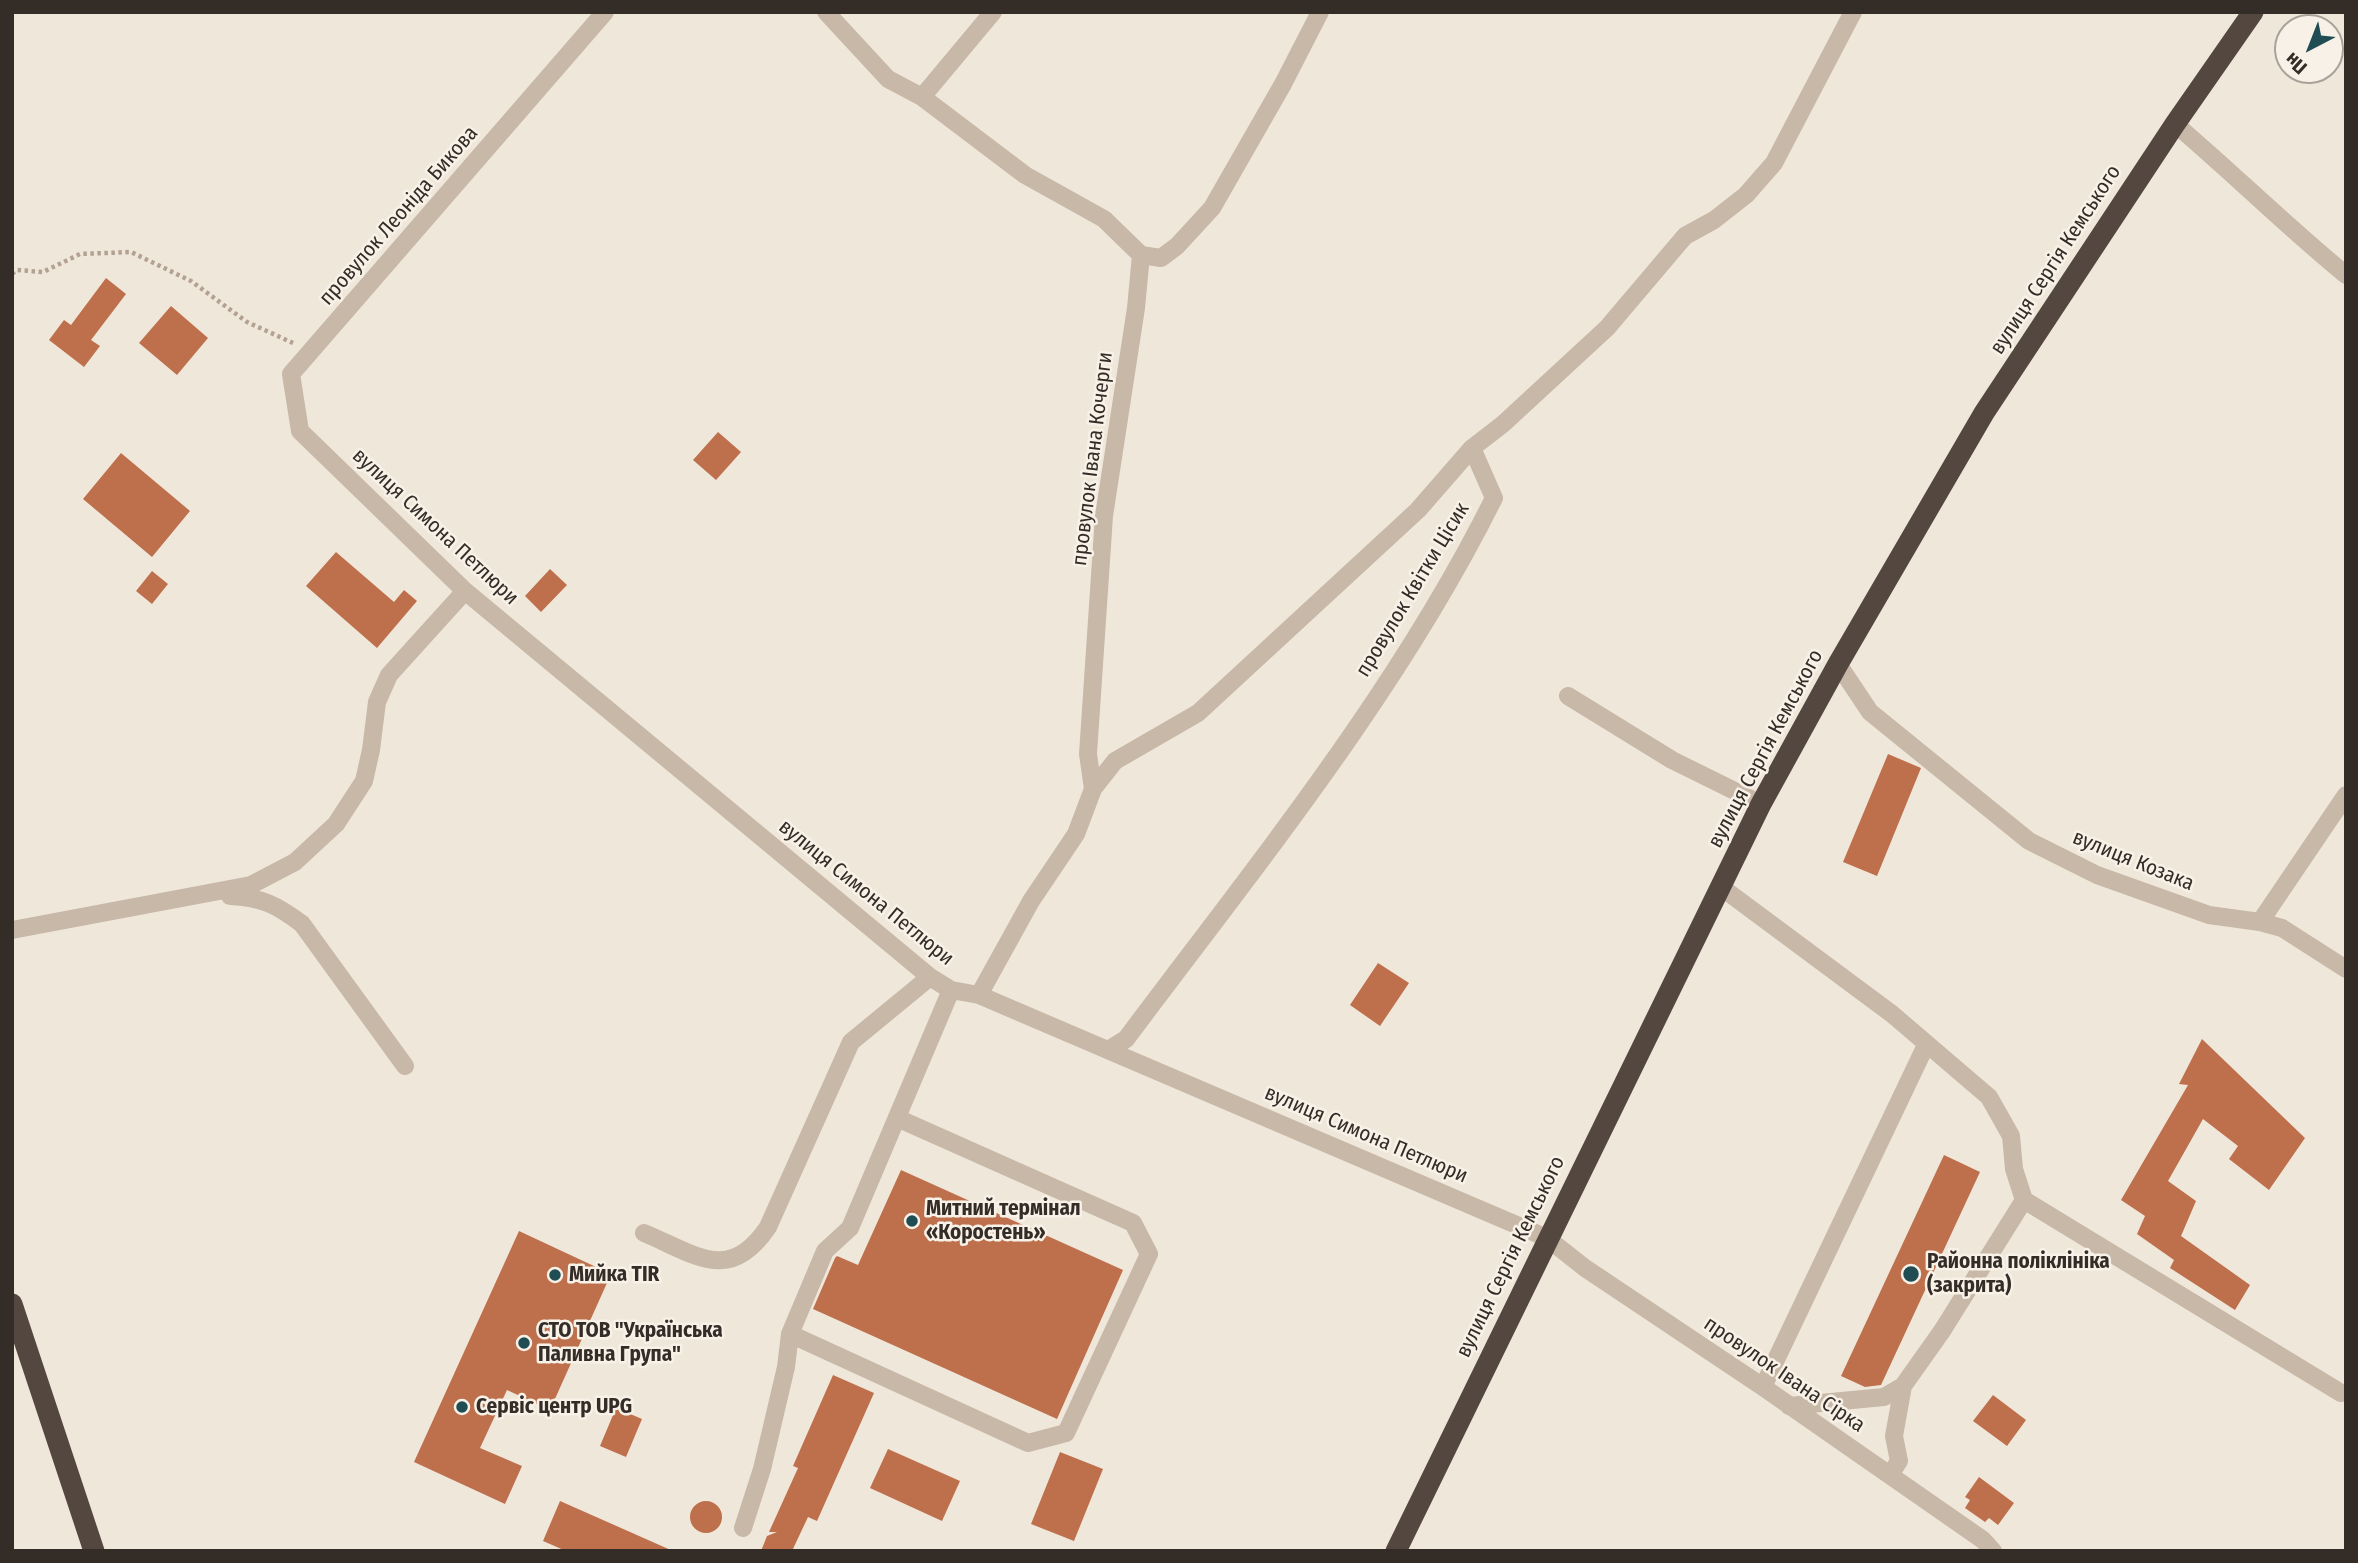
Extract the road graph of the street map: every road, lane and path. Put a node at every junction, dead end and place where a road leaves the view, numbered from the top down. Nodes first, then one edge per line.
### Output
1 (605, 12) edge
2 (826, 12) edge
3 (993, 12) edge
4 (1320, 12) edge
5 (1853, 12) edge
6 (2253, 12) edge
7 (922, 97) junction
8 (2175, 124) junction
9 (1141, 256) junction
10 (12, 274) edge
11 (2346, 275) edge
12 (311, 351) junction
13 (1472, 448) junction
14 (329, 460) joint
15 (465, 591) junction
16 (1838, 664) junction
17 (1568, 696) dead end
18 (1093, 789) junction
19 (2346, 795) edge
20 (1761, 804) junction
21 (1721, 887) junction
22 (191, 895) junction
23 (2260, 922) junction
24 (12, 930) edge
25 (2346, 969) edge
26 (930, 977) junction
27 (951, 990) junction
28 (979, 995) junction
29 (1926, 1045) junction
30 (1110, 1049) junction
31 (405, 1066) dead end
32 (897, 1118) junction
33 (2024, 1199) junction
34 (644, 1233) dead end
35 (1547, 1238) junction
36 (12, 1304) edge
37 (790, 1334) junction
38 (1903, 1386) junction
39 (1763, 1387) junction
40 (2341, 1393) dead end
41 (1789, 1406) junction
42 (1890, 1475) junction
43 (743, 1528) dead end
44 (94, 1551) edge
45 (1396, 1551) edge
46 (1993, 1551) edge

1 - 12 street, провулок Леоніда Бикова
2 - 7 street
3 - 7 street
4 - 9 street
5 - 13 street
6 - 8 highway, вулиця Сергія Кемського
7 - 9 street
8 - 11 street
8 - 16 highway, вулиця Сергія Кемського
9 - 18 street, провулок Івана Кочерги
10 - 12 path
12 - 14 street, провулок Леоніда Бикова
13 - 18 street
13 - 30 street, провулок Квітки Цісик
14 - 15 street, вулиця Симона Петлюри
15 - 22 street
15 - 26 street, вулиця Симона Петлюри
16 - 20 highway, вулиця Сергія Кемського
16 - 23 street, вулиця Козака
17 - 20 street
18 - 28 street, провулок Івана Кочерги
19 - 23 street
20 - 21 highway, вулиця Сергія Кемського
21 - 29 street
21 - 35 highway, вулиця Сергія Кемського
22 - 24 street
22 - 31 street
23 - 25 street, вулиця Козака
26 - 27 street, вулиця Симона Петлюри
26 - 34 street
27 - 28 street, вулиця Симона Петлюри
27 - 32 street
28 - 30 street, вулиця Симона Петлюри
29 - 33 street
29 - 39 street
30 - 35 street, вулиця Симона Петлюри
32 - 37 street
32 - 37 street
33 - 38 street
33 - 40 street
35 - 39 street, провулок Івана Сірка
35 - 45 highway, вулиця Сергія Кемського
36 - 44 highway
37 - 43 street
38 - 41 street
38 - 42 street
39 - 41 street, провулок Івана Сірка
41 - 42 street, провулок Івана Сірка
42 - 46 street, провулок Івана Сірка

